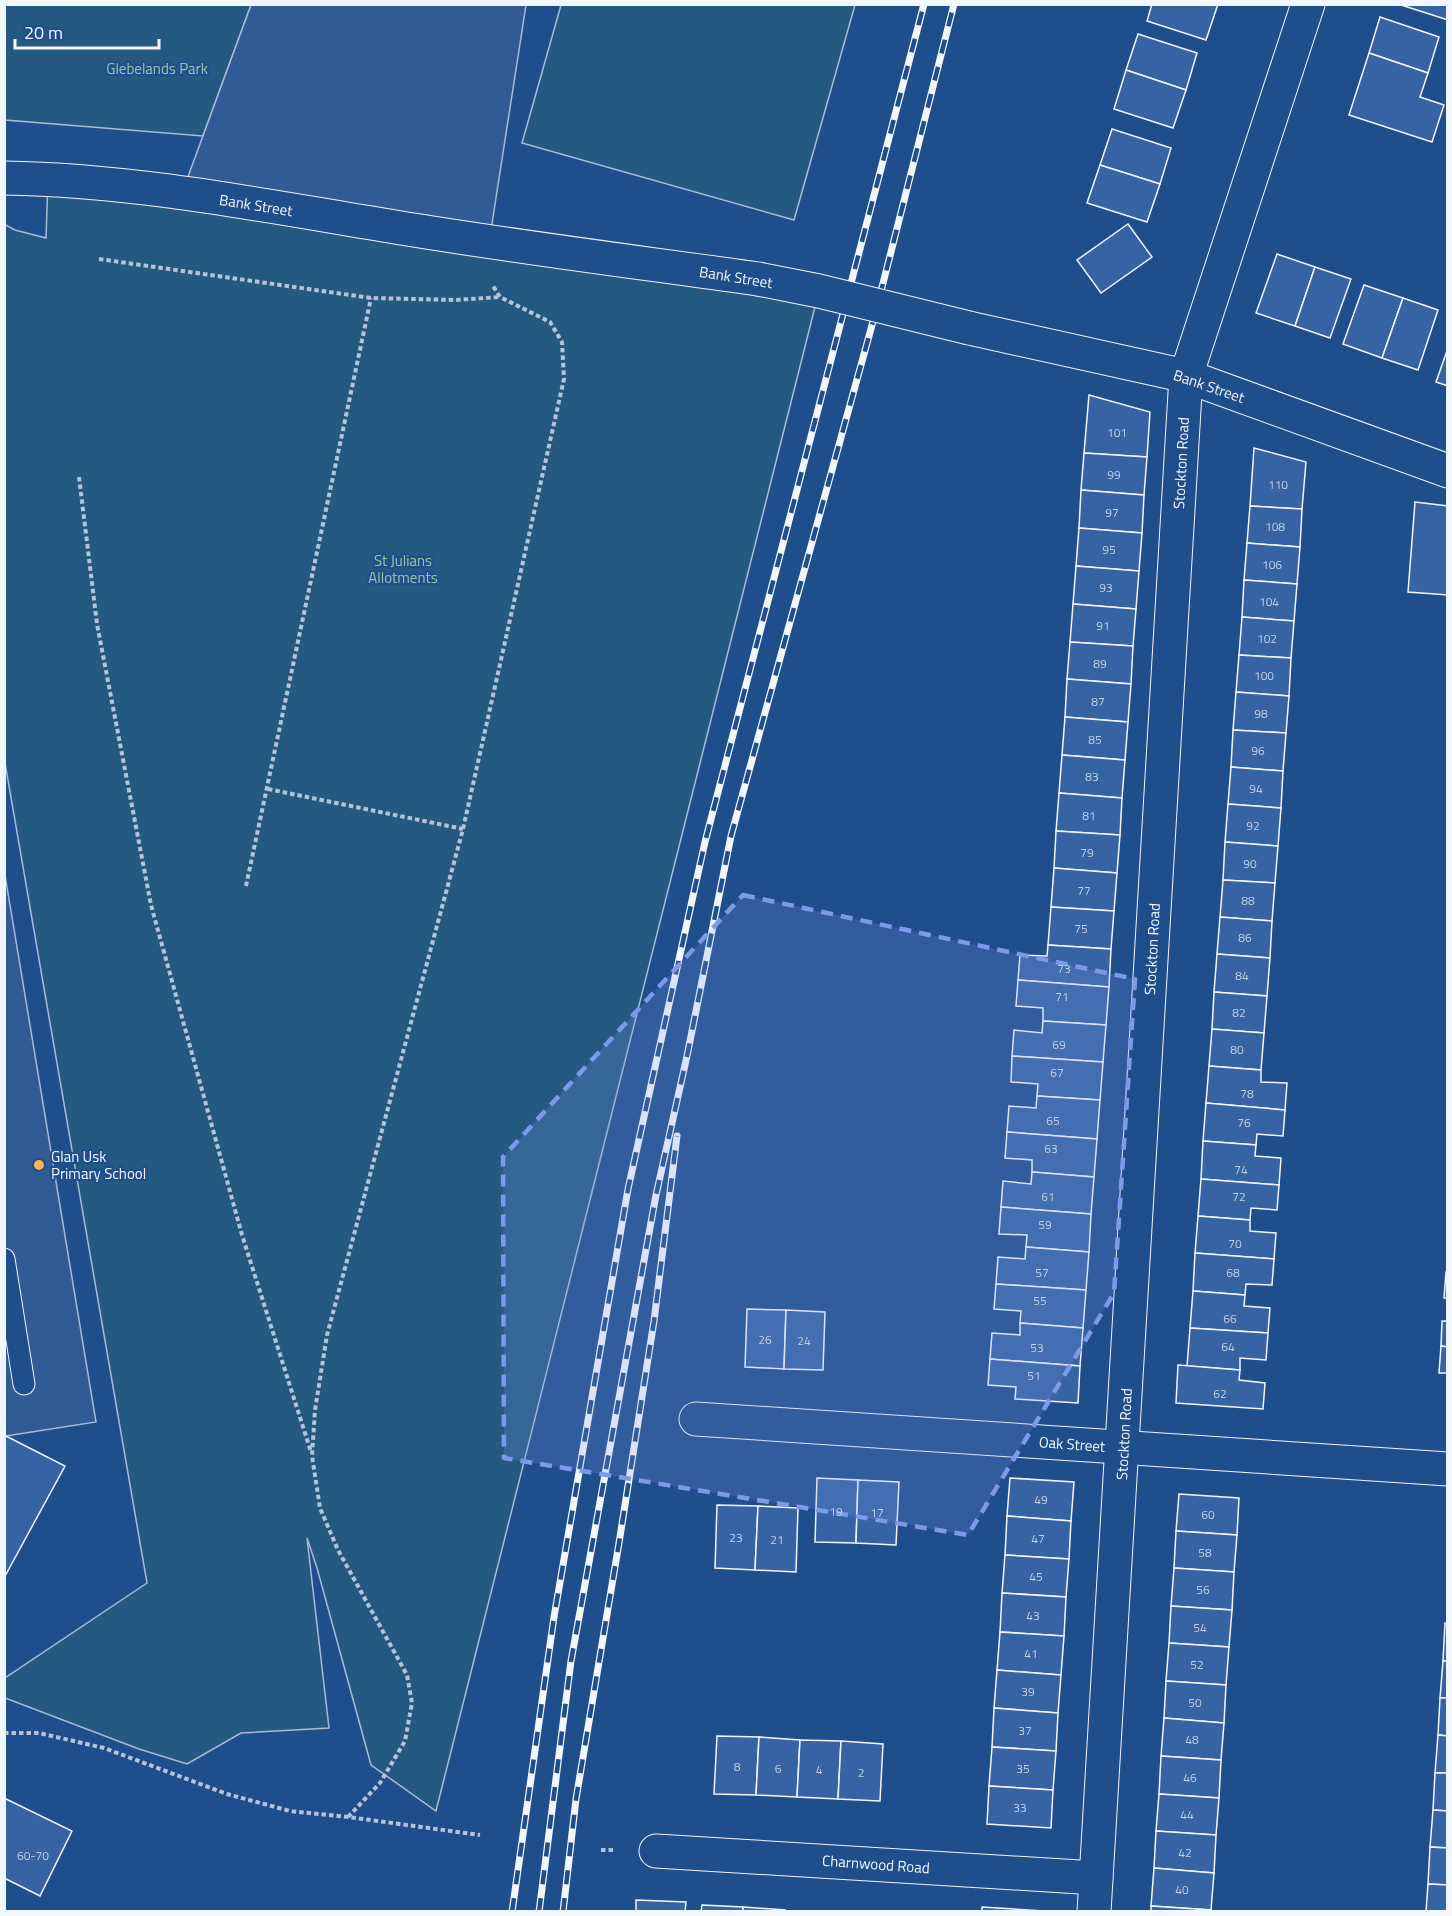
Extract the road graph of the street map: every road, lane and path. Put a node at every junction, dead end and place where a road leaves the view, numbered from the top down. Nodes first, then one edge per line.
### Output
1 (1308, 4) edge
2 (4, 178) edge
3 (489, 243) junction
4 (99, 260) dead end
5 (500, 297) junction
6 (371, 298) junction
7 (1186, 376) junction
8 (1448, 471) edge
9 (80, 477) dead end
10 (268, 789) junction
11 (463, 829) junction
12 (246, 886) dead end
13 (4, 1259) edge
14 (24, 1384) dead end
15 (696, 1419) dead end
16 (1123, 1448) junction
17 (312, 1456) junction
18 (1448, 1469) edge
19 (4, 1733) edge
20 (348, 1817) junction
21 (480, 1835) dead end
22 (656, 1851) dead end
23 (1096, 1878) junction
24 (1094, 1911) edge

1 - 7 street, Stockton Road
2 - 3 street, Bank Street
3 - 5 path
3 - 7 street, Bank Street, bridge
4 - 6 path
5 - 6 path
5 - 11 path
6 - 10 path
7 - 8 street, Bank Street
7 - 16 street, Stockton Road
9 - 17 path
10 - 11 path
10 - 12 path
11 - 17 path
13 - 14 lane
15 - 16 street, Oak Street
16 - 18 street, Oak Street
16 - 23 street, Stockton Road
17 - 20 path
19 - 20 path
20 - 21 path
22 - 23 street, Charnwood Road
23 - 24 street, Stockton Road

